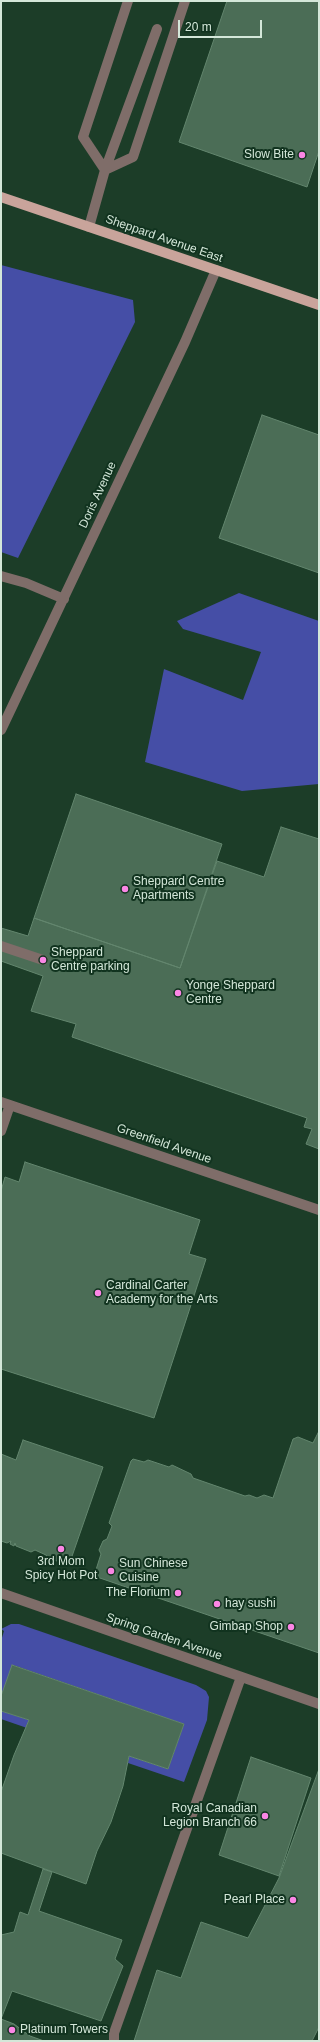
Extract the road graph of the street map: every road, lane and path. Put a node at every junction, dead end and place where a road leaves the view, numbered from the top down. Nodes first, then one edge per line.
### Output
1 (128, 1) edge
2 (185, 1) edge
3 (157, 29) dead end
4 (105, 170) junction
5 (1, 197) edge
6 (89, 228) junction
7 (216, 270) junction
8 (319, 305) edge
9 (1, 576) edge
10 (64, 599) junction
11 (1, 730) edge
12 (1, 946) edge
13 (43, 960) dead end
14 (6, 1104) edge
15 (1, 1131) edge
16 (319, 1210) edge
17 (1, 1593) edge
18 (241, 1677) junction
19 (319, 1704) edge
20 (114, 2041) edge

1 - 4 street
2 - 4 street
3 - 4 street
4 - 6 street
5 - 6 main road, Sheppard Avenue East
6 - 7 main road, Sheppard Avenue East
7 - 8 main road, Sheppard Avenue East
7 - 10 street, Doris Avenue
9 - 10 street
10 - 11 street, Doris Avenue
12 - 13 street
14 - 15 street
14 - 16 street, Greenfield Avenue
17 - 18 street, Spring Garden Avenue
18 - 19 street, Spring Garden Avenue
18 - 20 street

